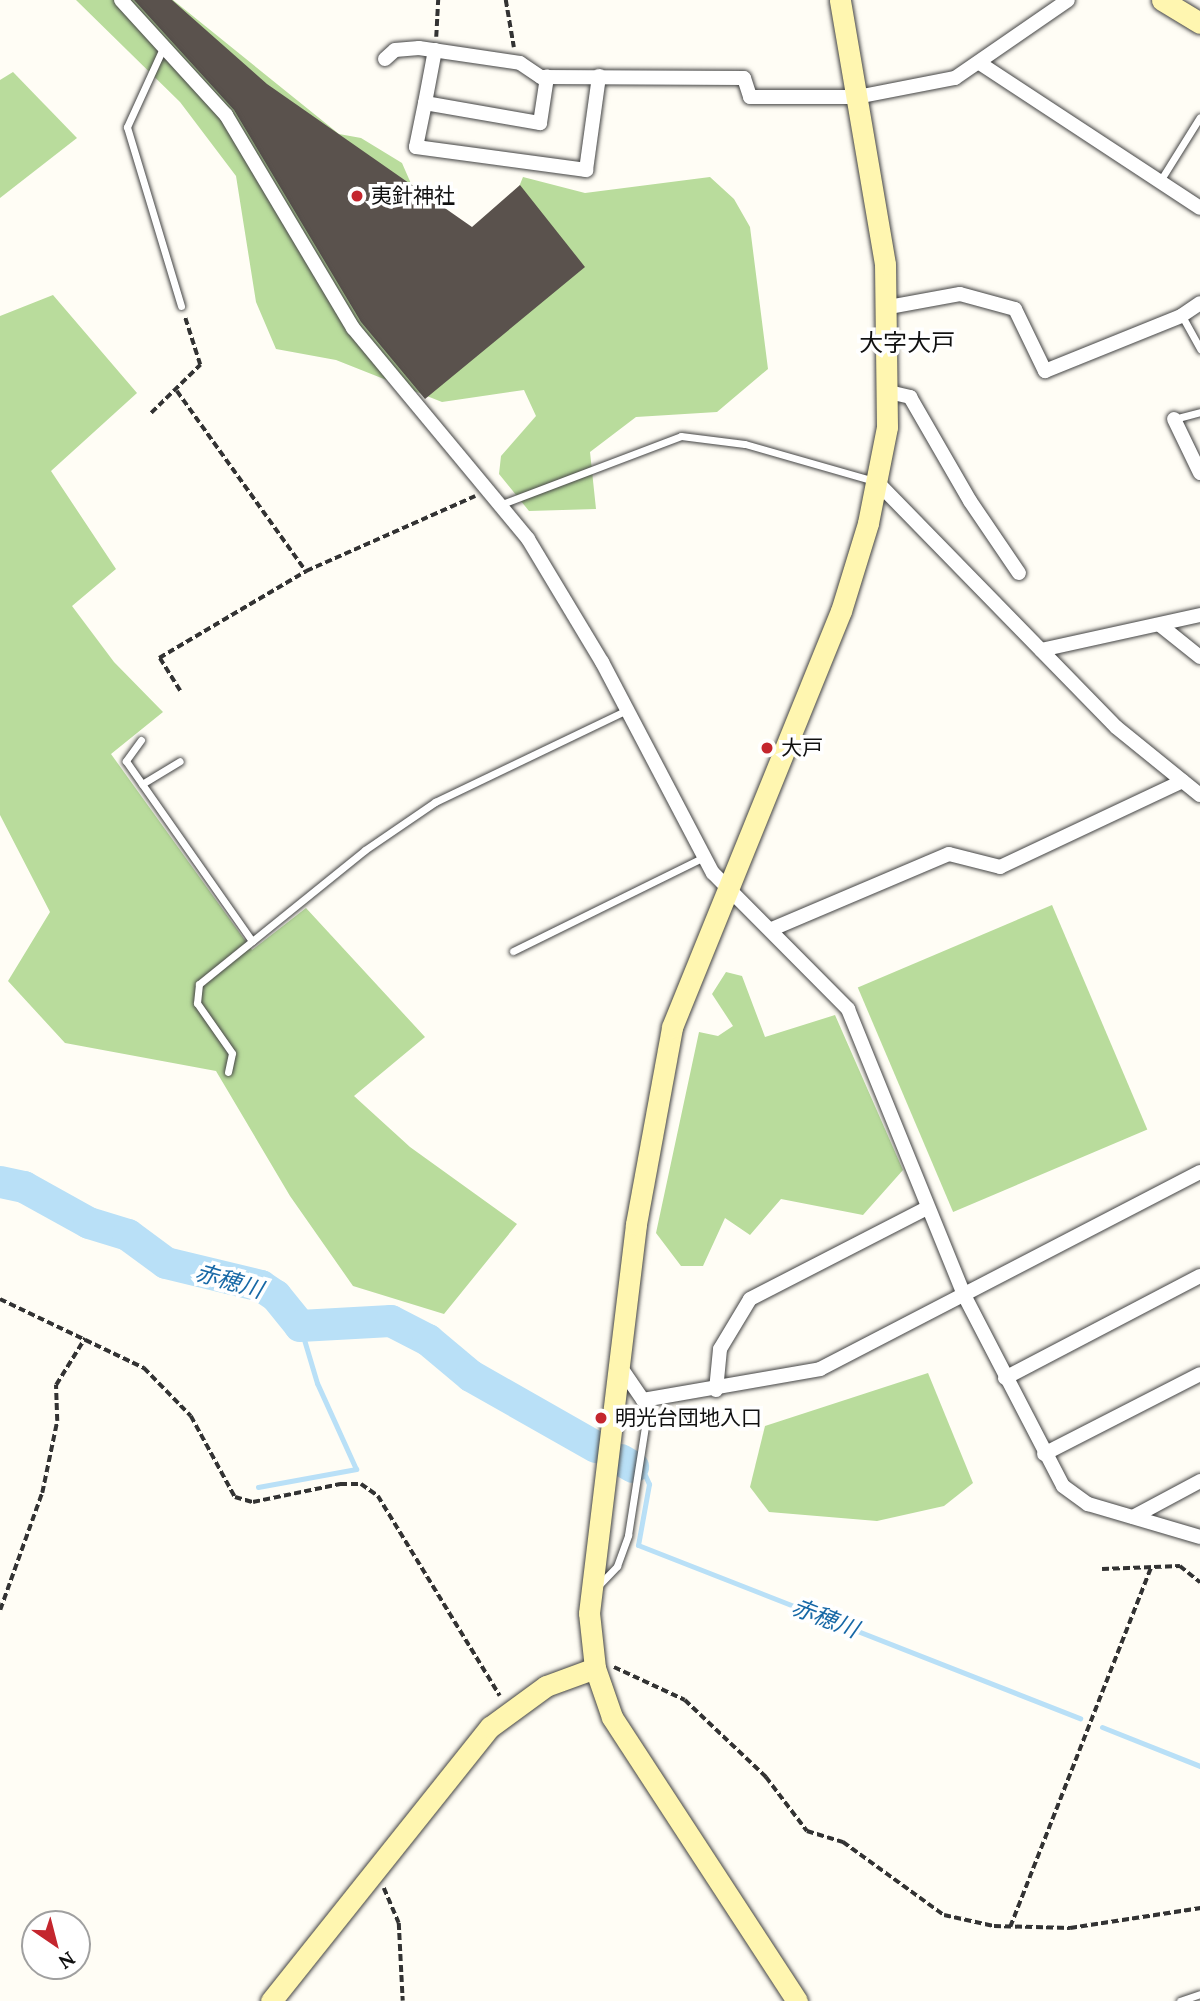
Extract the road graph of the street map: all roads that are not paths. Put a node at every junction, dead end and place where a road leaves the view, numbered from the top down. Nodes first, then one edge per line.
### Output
1 (121, 0) edge
2 (840, 0) edge
3 (1068, 0) edge
4 (1162, 0) edge
5 (1200, 23) edge
6 (165, 44) junction
7 (435, 50) junction
8 (385, 59) dead end
9 (981, 64) junction
10 (598, 76) junction
11 (547, 77) junction
12 (857, 97) junction
13 (425, 103) junction
14 (1200, 117) edge
15 (1159, 181) junction
16 (1200, 208) edge
17 (1200, 303) edge
18 (181, 306) road end
19 (889, 307) junction
20 (1181, 316) junction
21 (1200, 349) edge
22 (889, 392) junction
23 (1200, 412) edge
24 (1174, 419) joint
25 (1200, 473) edge
26 (878, 483) junction
27 (502, 504) junction
28 (1019, 573) dead end
29 (1200, 615) edge
30 (1160, 625) junction
31 (1041, 650) junction
32 (1200, 657) edge
33 (628, 709) junction
34 (141, 740) dead end
35 (180, 761) dead end
36 (1183, 781) junction
37 (142, 784) junction
38 (1200, 795) edge
39 (704, 857) junction
40 (725, 887) junction
41 (772, 929) junction
42 (252, 941) junction
43 (513, 951) dead end
44 (228, 1072) dead end
45 (1200, 1172) edge
46 (927, 1208) junction
47 (1200, 1276) edge
48 (964, 1295) junction
49 (619, 1365) junction
50 (1200, 1374) edge
51 (1005, 1378) junction
52 (716, 1390) junction
53 (643, 1400) junction
54 (1044, 1454) junction
55 (1200, 1480) edge
56 (1133, 1517) junction
57 (1200, 1537) edge
58 (590, 1591) junction
59 (595, 1668) junction
60 (1200, 1994) edge
61 (271, 2001) edge
62 (797, 2001) edge
63 (1180, 2001) edge

1 - 6 street
2 - 12 street
3 - 9 street
4 - 5 street
6 - 18 lane
6 - 27 street
7 - 8 street
7 - 11 street
7 - 13 street
9 - 12 street
9 - 15 street
10 - 11 street
10 - 12 street
10 - 13 street
11 - 13 street
12 - 19 street
14 - 15 lane
15 - 16 street
17 - 20 street
19 - 20 street
19 - 22 street
20 - 21 lane
22 - 26 street
22 - 28 street
23 - 24 lane
24 - 25 street
26 - 27 lane
26 - 31 street
26 - 40 street
27 - 33 street
29 - 30 street
30 - 31 street
30 - 32 street
31 - 36 street
33 - 39 street
33 - 42 lane
34 - 37 lane
35 - 37 lane
36 - 38 street
36 - 41 street
37 - 42 lane
39 - 40 street
39 - 43 lane
40 - 41 street
40 - 49 street
41 - 46 street
42 - 44 lane
45 - 48 street
46 - 48 street
46 - 52 street
47 - 51 street
48 - 51 street
48 - 52 street
49 - 53 street
49 - 58 street
50 - 54 street
51 - 54 street
52 - 53 street
53 - 58 lane
54 - 56 street
55 - 56 street
56 - 57 street
58 - 59 street
59 - 61 street
59 - 62 street
60 - 63 lane

